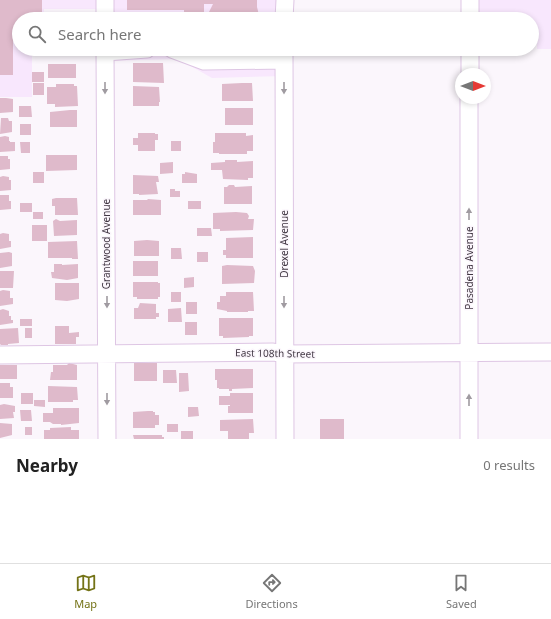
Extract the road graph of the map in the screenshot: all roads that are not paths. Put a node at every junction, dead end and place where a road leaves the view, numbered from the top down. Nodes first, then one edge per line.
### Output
1 (105, 0) edge
2 (285, 0) edge
3 (470, 0) edge
4 (105, 12) edge
5 (284, 12) edge
6 (470, 12) edge
7 (105, 56) edge
8 (191, 56) edge
9 (261, 56) edge
10 (284, 56) edge
11 (470, 56) edge
12 (470, 68) edge
13 (470, 104) edge
14 (469, 352) junction
15 (551, 352) edge
16 (107, 353) junction
17 (284, 354) junction
18 (0, 355) edge
19 (107, 439) edge
20 (285, 439) edge
21 (469, 439) edge

1 - 4 street
2 - 5 street
3 - 6 street
7 -> 16 street, Grantwood Avenue
8 - 9 street
10 -> 17 street, Drexel Avenue
11 - 12 street
14 -> 13 street, Pasadena Avenue
14 - 15 street, East 108th Street
14 - 17 street, East 108th Street
21 -> 14 street, Pasadena Avenue
16 - 17 street, East 108th Street
16 - 18 street, East 108th Street
16 -> 19 street, Grantwood Avenue
17 - 20 street, Drexel Avenue

